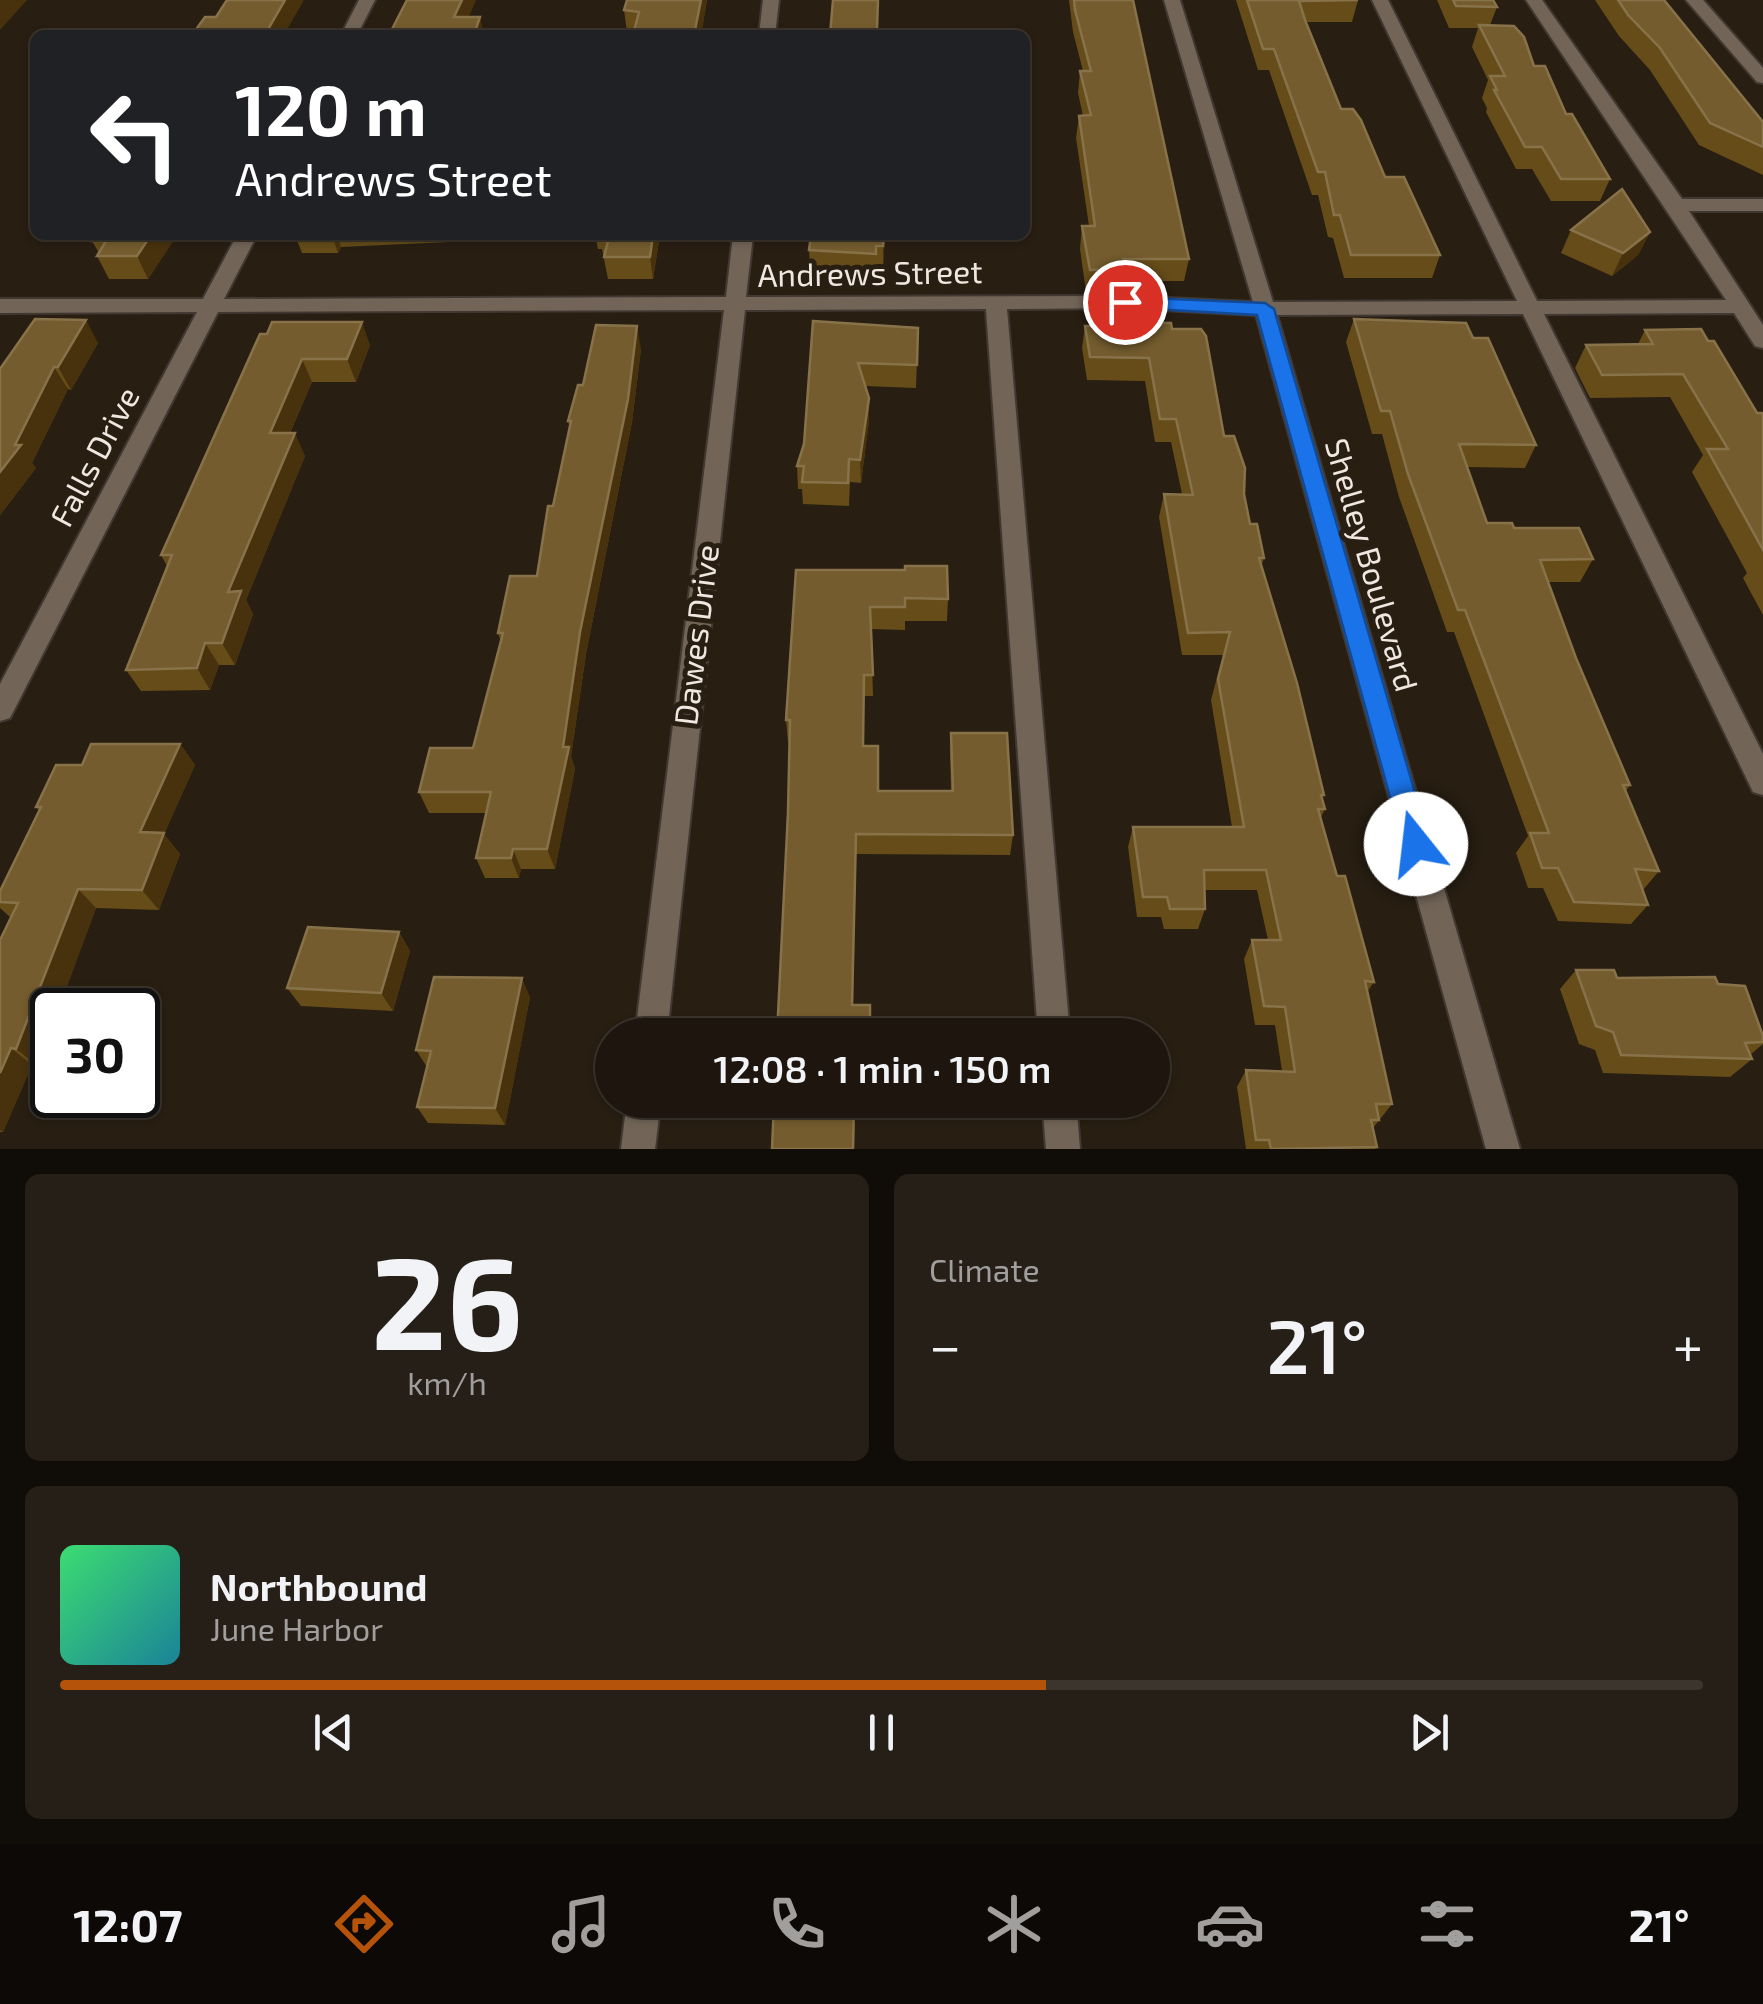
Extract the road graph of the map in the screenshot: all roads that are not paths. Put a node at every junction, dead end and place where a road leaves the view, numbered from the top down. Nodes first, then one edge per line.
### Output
1 (367, 0) edge
2 (771, 0) edge
3 (1172, 0) edge
4 (1380, 0) edge
5 (1534, 0) edge
6 (1694, 0) edge
7 (352, 30) edge
8 (768, 30) edge
9 (1763, 78) edge
10 (1763, 204) edge
11 (1676, 205) junction
12 (244, 240) edge
13 (742, 240) edge
14 (996, 303) junction
15 (0, 306) edge
16 (210, 306) junction
17 (735, 306) junction
18 (1740, 306) junction
19 (1531, 308) junction
20 (1265, 309) junction
21 (1763, 341) edge
22 (0, 710) edge
23 (1763, 783) edge
24 (654, 1018) edge
25 (1053, 1018) edge
26 (642, 1118) edge
27 (1060, 1118) edge
28 (638, 1149) edge
29 (1063, 1149) edge
30 (1503, 1149) edge

1 - 7 street
2 - 8 street
3 - 20 street, Shelley Boulevard
4 - 19 street
5 - 11 street
6 - 9 street
10 - 11 street
11 - 18 street
12 - 16 street, Falls Drive
13 - 17 street, Dawes Drive
14 - 17 street, Andrews Street
14 - 20 street, Andrews Street
14 - 25 street
15 - 16 street, Andrews Street
16 - 17 street, Andrews Street
16 - 22 street, Falls Drive
17 - 24 street, Dawes Drive
18 - 19 street, Andrews Street
18 - 21 street
19 - 20 street, Andrews Street
19 - 23 street
20 - 30 street, Shelley Boulevard
26 - 28 street
27 - 29 street

